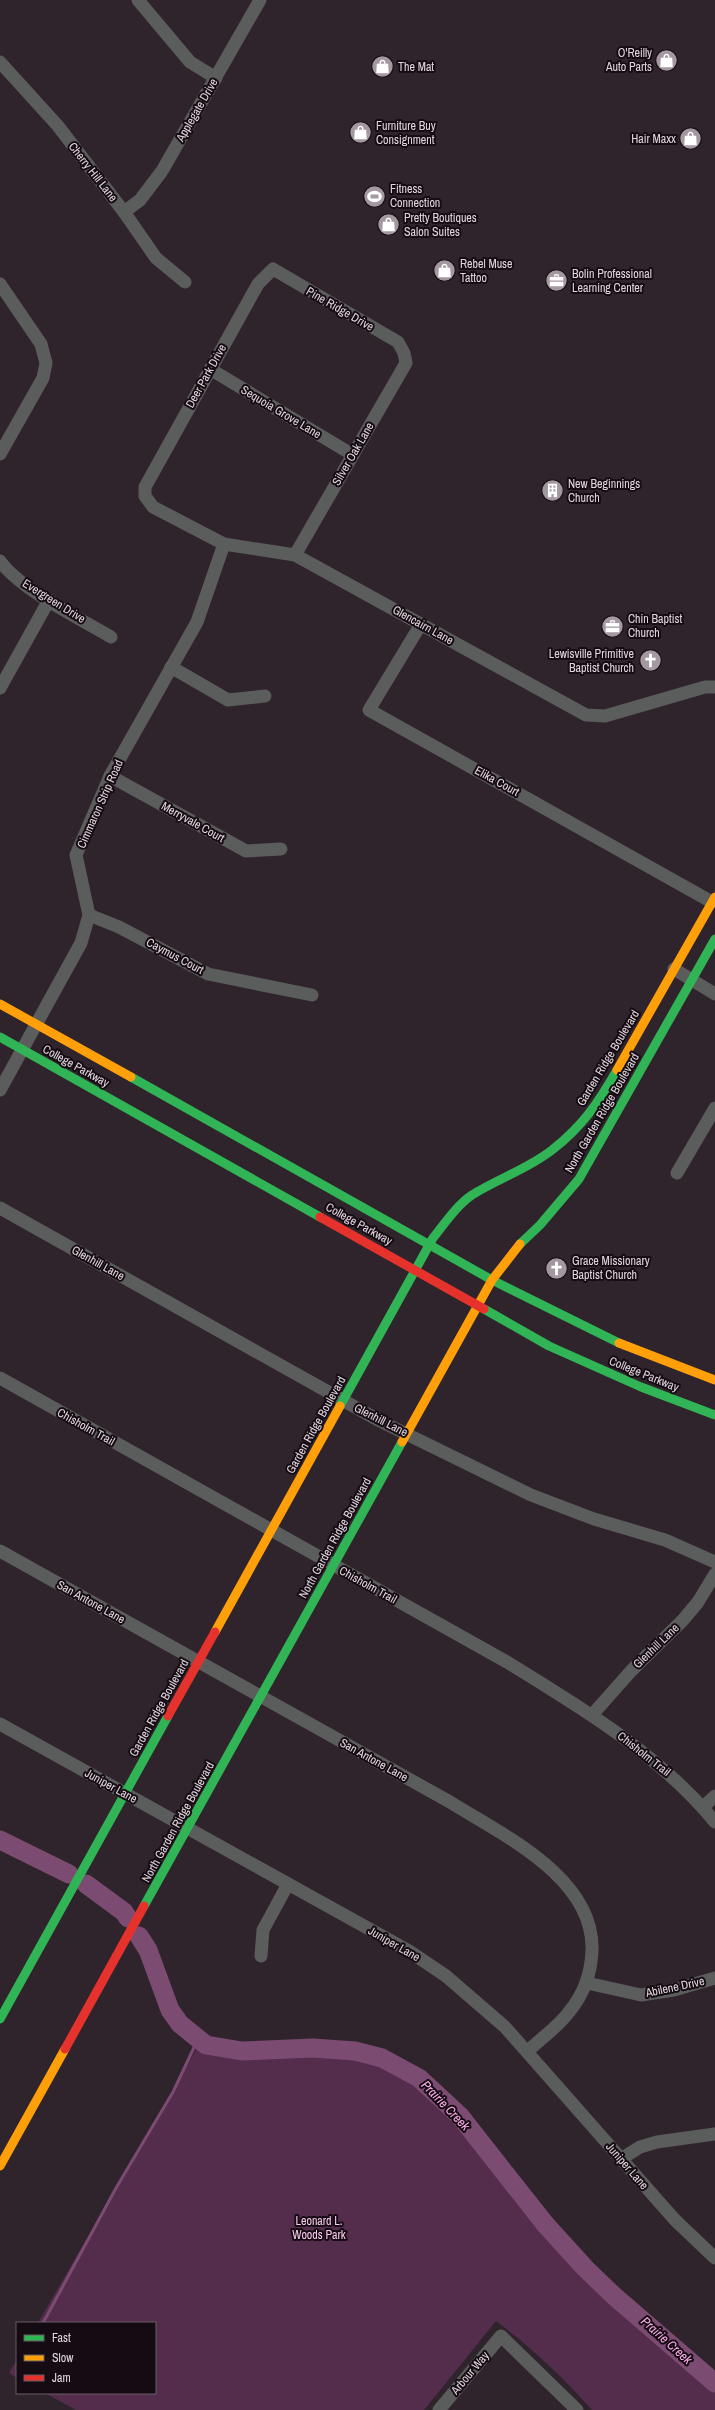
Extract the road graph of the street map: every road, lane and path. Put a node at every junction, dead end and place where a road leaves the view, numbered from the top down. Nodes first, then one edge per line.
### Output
1 (138, 0) edge
2 (260, 0) edge
3 (0, 62) edge
4 (216, 78) junction
5 (124, 212) junction
6 (272, 270) joint
7 (185, 282) dead end
8 (0, 284) edge
9 (404, 353) joint
10 (210, 369) junction
11 (0, 454) edge
12 (353, 455) junction
13 (145, 487) joint
14 (224, 544) junction
15 (295, 555) junction
16 (0, 561) edge
17 (49, 600) junction
18 (421, 624) junction
19 (111, 637) dead end
20 (172, 667) junction
21 (715, 687) edge
22 (0, 688) edge
23 (264, 696) dead end
24 (110, 776) junction
25 (280, 849) dead end
26 (714, 899) edge
27 (89, 915) junction
28 (715, 939) edge
29 (674, 969) junction
30 (691, 981) junction
31 (715, 994) edge
32 (312, 995) dead end
33 (0, 1004) edge
34 (36, 1025) junction
35 (0, 1037) edge
36 (23, 1050) junction
37 (0, 1090) edge
38 (715, 1108) edge
39 (678, 1173) dead end
40 (0, 1208) edge
41 (429, 1245) junction
42 (416, 1269) junction
43 (492, 1280) junction
44 (478, 1306) junction
45 (0, 1378) edge
46 (715, 1380) edge
47 (343, 1401) junction
48 (715, 1415) edge
49 (407, 1434) junction
50 (272, 1529) junction
51 (0, 1551) edge
52 (715, 1562) edge
53 (334, 1565) junction
54 (715, 1574) edge
55 (198, 1662) junction
56 (260, 1697) junction
57 (592, 1715) junction
58 (0, 1724) edge
59 (125, 1794) junction
60 (715, 1796) edge
61 (703, 1807) junction
62 (715, 1822) edge
63 (188, 1829) junction
64 (288, 1884) junction
65 (261, 1956) dead end
66 (715, 1978) edge
67 (588, 1983) junction
68 (0, 2019) edge
69 (527, 2052) junction
70 (715, 2134) edge
71 (621, 2159) junction
72 (0, 2166) edge
73 (715, 2258) edge
74 (439, 2410) edge
75 (577, 2410) edge

1 - 4 street
2 - 4 street, Applegate Drive
3 - 5 street, Cherry Hill Lane
4 - 5 street, Applegate Drive
5 - 7 street, Cherry Hill Lane
6 - 9 street, Pine Ridge Drive
6 - 10 street, Deer Park Drive
8 - 11 street
9 - 12 street, Silver Oak Lane
10 - 12 street, Sequoia Grove Lane
10 - 13 street, Deer Park Drive
12 - 15 street, Silver Oak Lane
13 - 14 street, Glencairn Lane
14 - 15 street, Glencairn Lane
14 - 20 street, Cimmaron Strip Road
15 - 18 street, Glencairn Lane
16 - 17 street, Evergreen Drive
17 - 19 street, Evergreen Drive
17 - 22 street
18 - 21 street, Glencairn Lane
18 - 26 street, Elika Court
20 - 23 street
20 - 24 street, Cimmaron Strip Road
24 - 25 street, Merryvale Court
24 - 27 street, Cimmaron Strip Road
26 - 29 main road, Garden Ridge Boulevard
27 - 32 street, Caymus Court
27 - 34 street, Cimmaron Strip Road
28 - 30 main road, North Garden Ridge Boulevard
29 - 30 street
29 - 41 main road, Garden Ridge Boulevard
30 - 31 street
30 - 43 main road, North Garden Ridge Boulevard
33 - 34 main road, College Parkway
34 - 36 street, Cimmaron Strip Road
34 - 41 main road, College Parkway
35 - 36 main road, College Parkway
36 - 37 street, Cimmaron Strip Road
36 - 42 main road, College Parkway
38 - 39 street
40 - 47 street, Glenhill Lane
41 - 42 main road, Garden Ridge Boulevard
41 - 43 main road, College Parkway
42 - 44 main road, College Parkway
42 - 47 main road, Garden Ridge Boulevard
43 - 44 main road, North Garden Ridge Boulevard
43 - 46 main road, College Parkway
44 - 48 main road, College Parkway
44 - 49 main road, North Garden Ridge Boulevard
45 - 50 street, Chisholm Trail
47 - 49 street, Glenhill Lane
47 - 50 main road, Garden Ridge Boulevard
49 - 52 street, Glenhill Lane
49 - 53 main road, North Garden Ridge Boulevard
50 - 53 street, Chisholm Trail
50 - 55 main road, Garden Ridge Boulevard
51 - 55 street, San Antone Lane
53 - 56 main road, North Garden Ridge Boulevard
53 - 57 street, Chisholm Trail
54 - 57 street, Glenhill Lane
55 - 56 street, San Antone Lane
55 - 59 main road, Garden Ridge Boulevard
56 - 63 main road, North Garden Ridge Boulevard
56 - 67 street, San Antone Lane
57 - 61 street, Chisholm Trail
58 - 59 street, Juniper Lane
59 - 63 street, Juniper Lane
59 - 68 main road, Garden Ridge Boulevard
60 - 61 street
61 - 62 street, Chisholm Trail
63 - 64 street, Juniper Lane
63 - 72 main road, North Garden Ridge Boulevard
64 - 65 street
64 - 69 street, Juniper Lane
66 - 67 street, Abilene Drive
67 - 69 street, San Antone Lane
69 - 71 street, Juniper Lane
70 - 71 street
71 - 73 street, Juniper Lane
74 - 75 street, Arbour Way

